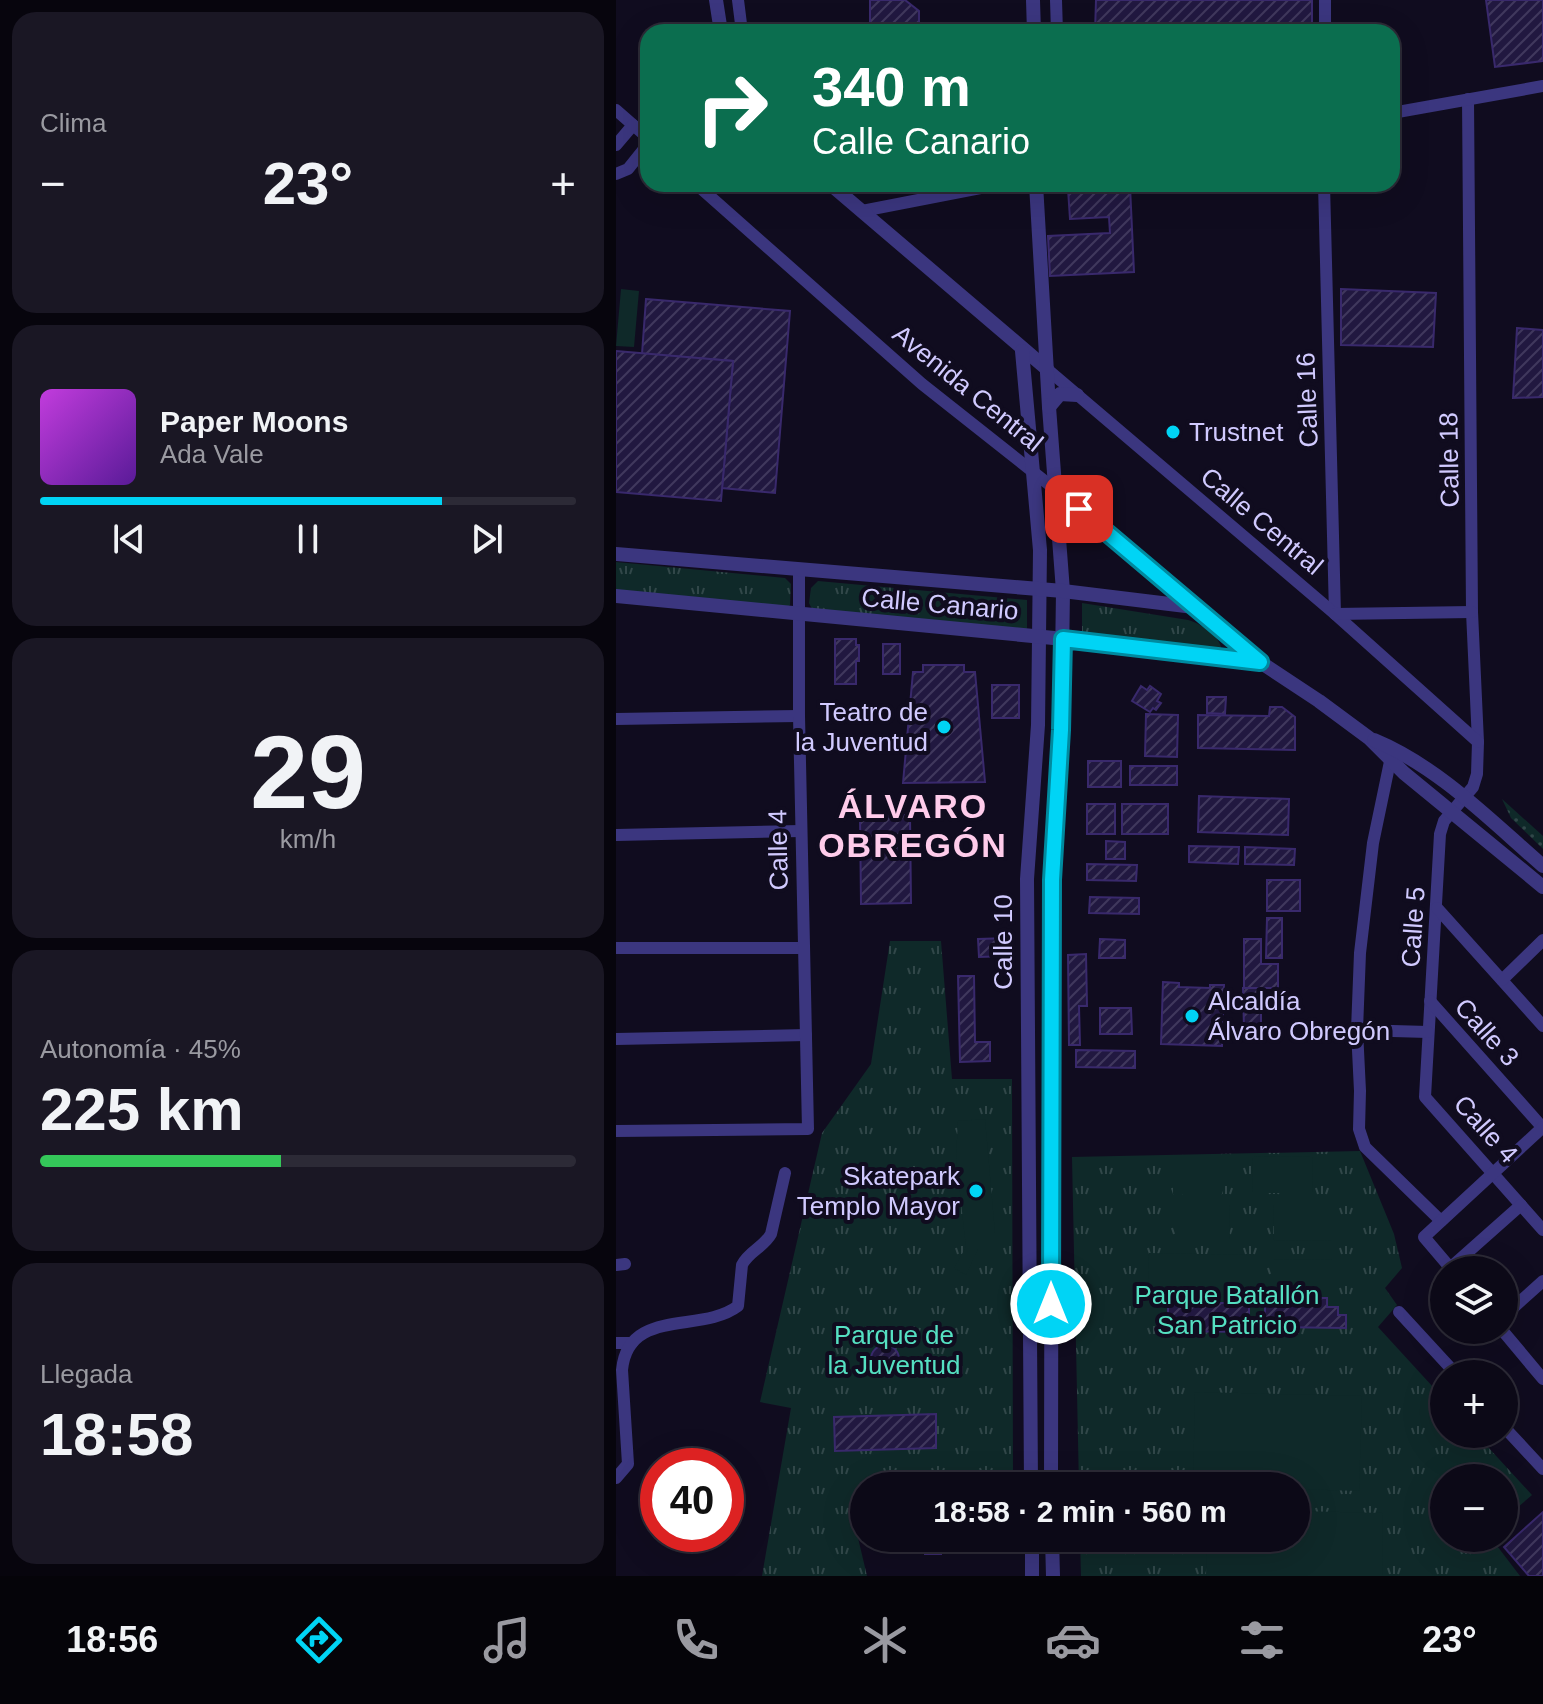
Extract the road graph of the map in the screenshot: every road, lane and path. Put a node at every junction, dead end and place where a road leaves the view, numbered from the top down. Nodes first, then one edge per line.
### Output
1 (716, 0) edge
2 (738, 0) edge
3 (1033, 0) edge
4 (1056, 0) edge
5 (1325, 0) edge
6 (720, 24) edge
7 (741, 24) edge
8 (1034, 24) edge
9 (1057, 24) edge
10 (1325, 24) edge
11 (1543, 86) edge
12 (1468, 99) junction
13 (616, 110) edge
14 (1400, 112) edge
15 (633, 125) junction
16 (640, 131) edge
17 (616, 145) edge
18 (640, 154) edge
19 (616, 174) edge
20 (705, 192) edge
21 (839, 192) edge
22 (960, 192) edge
23 (1036, 192) edge
24 (1324, 192) edge
25 (862, 211) junction
26 (1022, 351) junction
27 (1047, 369) junction
28 (1077, 395) junction
29 (1049, 407) junction
30 (1034, 473) junction
31 (1056, 490) junction
32 (616, 554) edge
33 (799, 571) junction
34 (1040, 589) junction
35 (1063, 591) junction
36 (616, 596) edge
37 (1194, 607) junction
38 (1472, 612) junction
39 (1335, 614) junction
40 (798, 615) junction
41 (1040, 637) junction
42 (1063, 639) junction
43 (1260, 662) junction
44 (799, 716) junction
45 (616, 719) edge
46 (1478, 742) junction
47 (1391, 754) junction
48 (1466, 798) junction
49 (1452, 812) junction
50 (801, 831) junction
51 (616, 835) edge
52 (1543, 866) edge
53 (1543, 887) edge
54 (1437, 908) junction
55 (1543, 940) edge
56 (616, 948) edge
57 (804, 948) junction
58 (1502, 980) junction
59 (1430, 1001) junction
60 (1543, 1026) edge
61 (1357, 1030) junction
62 (1428, 1032) junction
63 (806, 1035) junction
64 (616, 1039) edge
65 (1425, 1097) joint
66 (1543, 1128) edge
67 (616, 1131) edge
68 (785, 1173) dead end
69 (1493, 1173) junction
70 (1521, 1205) junction
71 (1441, 1221) junction
72 (1543, 1230) edge
73 (1440, 1256) edge
74 (1465, 1256) edge
75 (1543, 1281) edge
76 (1518, 1303) edge
77 (1399, 1312) dead end
78 (616, 1343) edge
79 (632, 1343) junction
80 (1514, 1344) edge
81 (1443, 1360) edge
82 (1541, 1374) edge
83 (1518, 1442) edge
84 (1543, 1469) edge
85 (1031, 1472) edge
86 (1051, 1472) edge
87 (616, 1478) edge
88 (1032, 1552) edge
89 (1052, 1552) edge
90 (1032, 1576) edge
91 (1053, 1576) edge

1 - 6 street
2 - 7 street
3 - 8 street
4 - 9 street
5 - 10 street
11 - 12 street
12 - 14 street
12 - 38 street, Calle 18
13 - 15 street
15 - 16 street
15 - 17 street
18 - 19 street
20 - 30 street, Avenida Central
21 - 25 street, Calle Central
22 - 25 street
23 - 27 street, Calle 10
24 - 39 street, Calle 16
25 - 26 street, Calle Central
26 - 27 street, Calle Central
26 - 30 street, Calle 10
27 - 28 street, Calle Central
27 - 29 street, Calle 10
28 - 29 street
28 - 39 street, Calle Central
29 - 31 street, Calle 10
30 - 31 street, Avenida Central
30 - 34 street, Calle 10
31 - 35 street, Calle 10
31 - 37 street, Avenida Central
32 - 33 street, Calle Canario
33 - 34 street, Calle Canario
33 - 40 street, Calle 4
34 - 35 street, Calle Canario
34 - 41 street, Calle 10
35 - 37 street, Calle Canario
35 - 42 street, Calle 10
36 - 40 street, Calle Canario
37 - 43 street, Avenida Central
38 - 39 street
38 - 46 street, Calle 18
39 - 46 street, Calle Central
40 - 41 street, Calle Canario
40 - 44 street, Calle 4
41 - 42 street, Calle Canario
41 - 85 street, Calle 10
42 - 43 street, Calle Canario
42 - 86 street, Calle 10
43 - 47 street, Avenida Central
44 - 45 street
44 - 50 street, Calle 4
46 - 48 street, Calle 18
47 - 48 street, Avenida Central
47 - 49 street, Avenida Central
47 - 61 street
48 - 49 street, Calle 18
48 - 52 street, Avenida Central
49 - 53 street, Avenida Central
49 - 54 street, Calle 5
50 - 51 street
50 - 57 street, Calle 4
54 - 58 street
54 - 59 street, Calle 5
55 - 58 street
56 - 57 street
57 - 63 street, Calle 4
58 - 60 street
59 - 62 street, Calle 5
59 - 66 street, Calle 3
61 - 62 street
61 - 71 street
62 - 65 street, Calle 5
63 - 64 street
63 - 67 street, Calle 4
65 - 69 street, Calle 4
66 - 69 street
68 - 79 street
69 - 70 street, Calle 4
69 - 71 street
70 - 72 street, Calle 4
70 - 74 street
71 - 73 street
75 - 76 street
77 - 81 street
78 - 79 street
79 - 87 street
80 - 82 street
83 - 84 street
88 - 90 street
89 - 91 street

